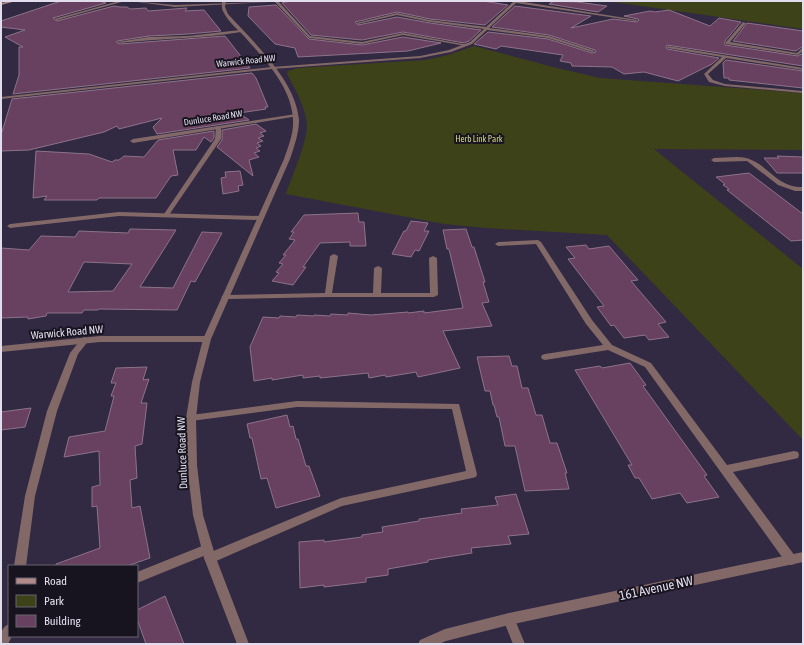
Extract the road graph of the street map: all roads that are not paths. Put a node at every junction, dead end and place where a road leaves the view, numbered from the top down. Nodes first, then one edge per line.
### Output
1 (14, 1) edge
2 (123, 1) edge
3 (132, 1) edge
4 (276, 1) edge
5 (287, 1) edge
6 (511, 1) edge
7 (515, 1) edge
8 (224, 3) edge
9 (1, 4) edge
10 (56, 19) dead end
11 (636, 20) dead end
12 (358, 23) dead end
13 (744, 23) dead end
14 (486, 28) junction
15 (240, 30) junction
16 (119, 42) dead end
17 (466, 45) junction
18 (668, 47) dead end
19 (803, 48) edge
20 (593, 51) dead end
21 (724, 56) junction
22 (272, 68) junction
23 (803, 69) edge
24 (803, 92) edge
25 (1, 98) edge
26 (296, 115) junction
27 (218, 127) junction
28 (133, 141) dead end
29 (714, 160) dead end
30 (800, 189) edge
31 (803, 194) edge
32 (167, 214) junction
33 (260, 218) junction
34 (10, 226) dead end
35 (498, 244) dead end
36 (334, 256) dead end
37 (433, 258) dead end
38 (378, 268) dead end
39 (328, 295) junction
40 (377, 295) junction
41 (225, 297) junction
42 (207, 339) junction
43 (86, 340) junction
44 (609, 348) junction
45 (1, 349) edge
46 (545, 357) dead end
47 (191, 418) junction
48 (794, 456) dead end
49 (725, 470) junction
50 (209, 553) junction
51 (803, 558) edge
52 (791, 560) junction
53 (20, 565) edge
54 (138, 578) edge
55 (509, 619) junction
56 (8, 632) edge
57 (1, 643) edge
58 (243, 644) edge
59 (424, 644) edge
60 (519, 644) edge

1 - 9 main road
2 - 10 street
3 - 8 street
4 - 5 street
4 - 8 street
4 - 17 street
6 - 7 street
7 - 11 street
7 - 14 street, Warwick Road NW
8 - 15 street, Dunluce Road NW
12 - 14 street
13 - 19 street
14 - 17 street, Warwick Road NW
14 - 20 street
15 - 16 street
15 - 22 street, Dunluce Road NW
17 - 22 street, Warwick Road NW
18 - 21 street
21 - 23 street
21 - 24 street
22 - 25 street, Warwick Road NW
22 - 26 street, Dunluce Road NW
26 - 27 street, Dunluce Road NW
26 - 33 street, Dunluce Road NW
27 - 28 street, Dunluce Road NW
27 - 32 street
29 - 30 street
30 - 31 street
32 - 33 street
32 - 34 street
33 - 41 street, Dunluce Road NW
35 - 44 street
36 - 39 street
37 - 40 street
38 - 40 street
39 - 40 street
39 - 41 street
41 - 42 street, Dunluce Road NW
42 - 43 street, Warwick Road NW
42 - 47 street, Dunluce Road NW
43 - 45 street, Warwick Road NW
43 - 53 street
44 - 46 street
44 - 49 street
47 - 50 street, Dunluce Road NW
47 - 50 street
48 - 49 street
49 - 52 street
50 - 54 street
50 - 58 street, Dunluce Road NW
51 - 52 street, 161 Avenue NW
52 - 55 street, 161 Avenue NW
55 - 59 street, 161 Avenue NW
55 - 60 street
56 - 57 street

